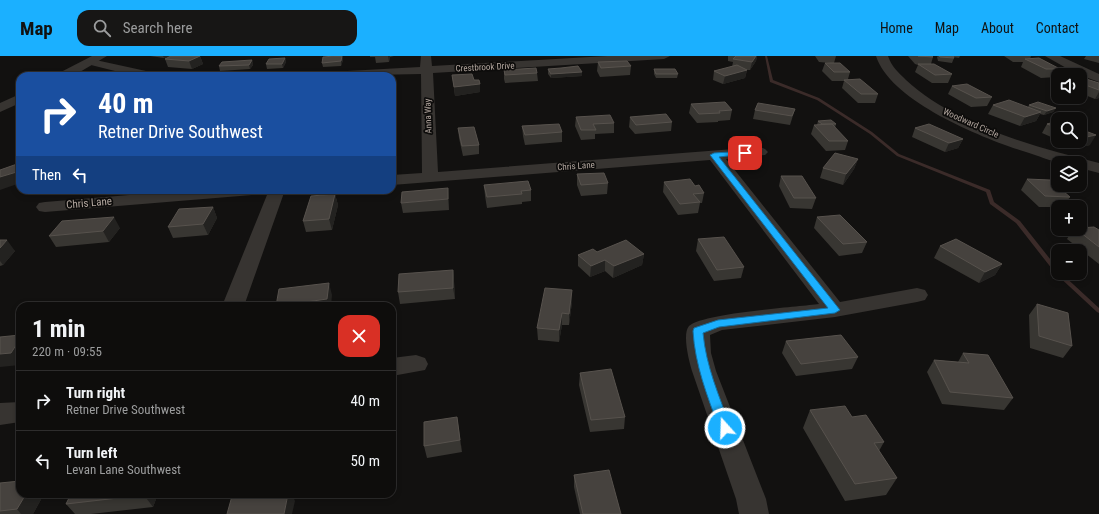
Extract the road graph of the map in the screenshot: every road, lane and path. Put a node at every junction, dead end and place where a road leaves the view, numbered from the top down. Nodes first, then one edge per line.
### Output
1 (426, 56) edge
2 (664, 56) edge
3 (882, 56) edge
4 (1051, 56) edge
5 (96, 59) edge
6 (426, 70) junction
7 (71, 72) edge
8 (136, 72) edge
9 (394, 72) edge
10 (1099, 78) edge
11 (16, 100) edge
12 (0, 108) edge
13 (760, 152) dead end
14 (714, 155) junction
15 (1058, 156) edge
16 (1087, 165) edge
17 (1099, 168) edge
18 (430, 177) junction
19 (396, 180) edge
20 (203, 194) edge
21 (275, 194) edge
22 (45, 207) dead end
23 (917, 295) dead end
24 (235, 302) edge
25 (835, 310) junction
26 (416, 364) dead end
27 (396, 366) edge
28 (16, 412) edge
29 (0, 414) edge
30 (754, 514) edge

1 - 6 street, Anna Way
2 - 6 street, Crestbrook Drive
3 - 15 street, Woodward Circle
4 - 10 street
5 - 7 street
5 - 8 street
6 - 9 street, Crestbrook Drive
6 - 18 street, Anna Way
11 - 12 street
13 - 14 street, Chris Lane
14 - 18 street, Chris Lane
14 - 25 street
16 - 17 street, Woodward Circle
18 - 19 street, Chris Lane
20 - 22 street, Chris Lane
21 - 24 street
23 - 25 street
25 - 30 street
26 - 27 street
28 - 29 street

